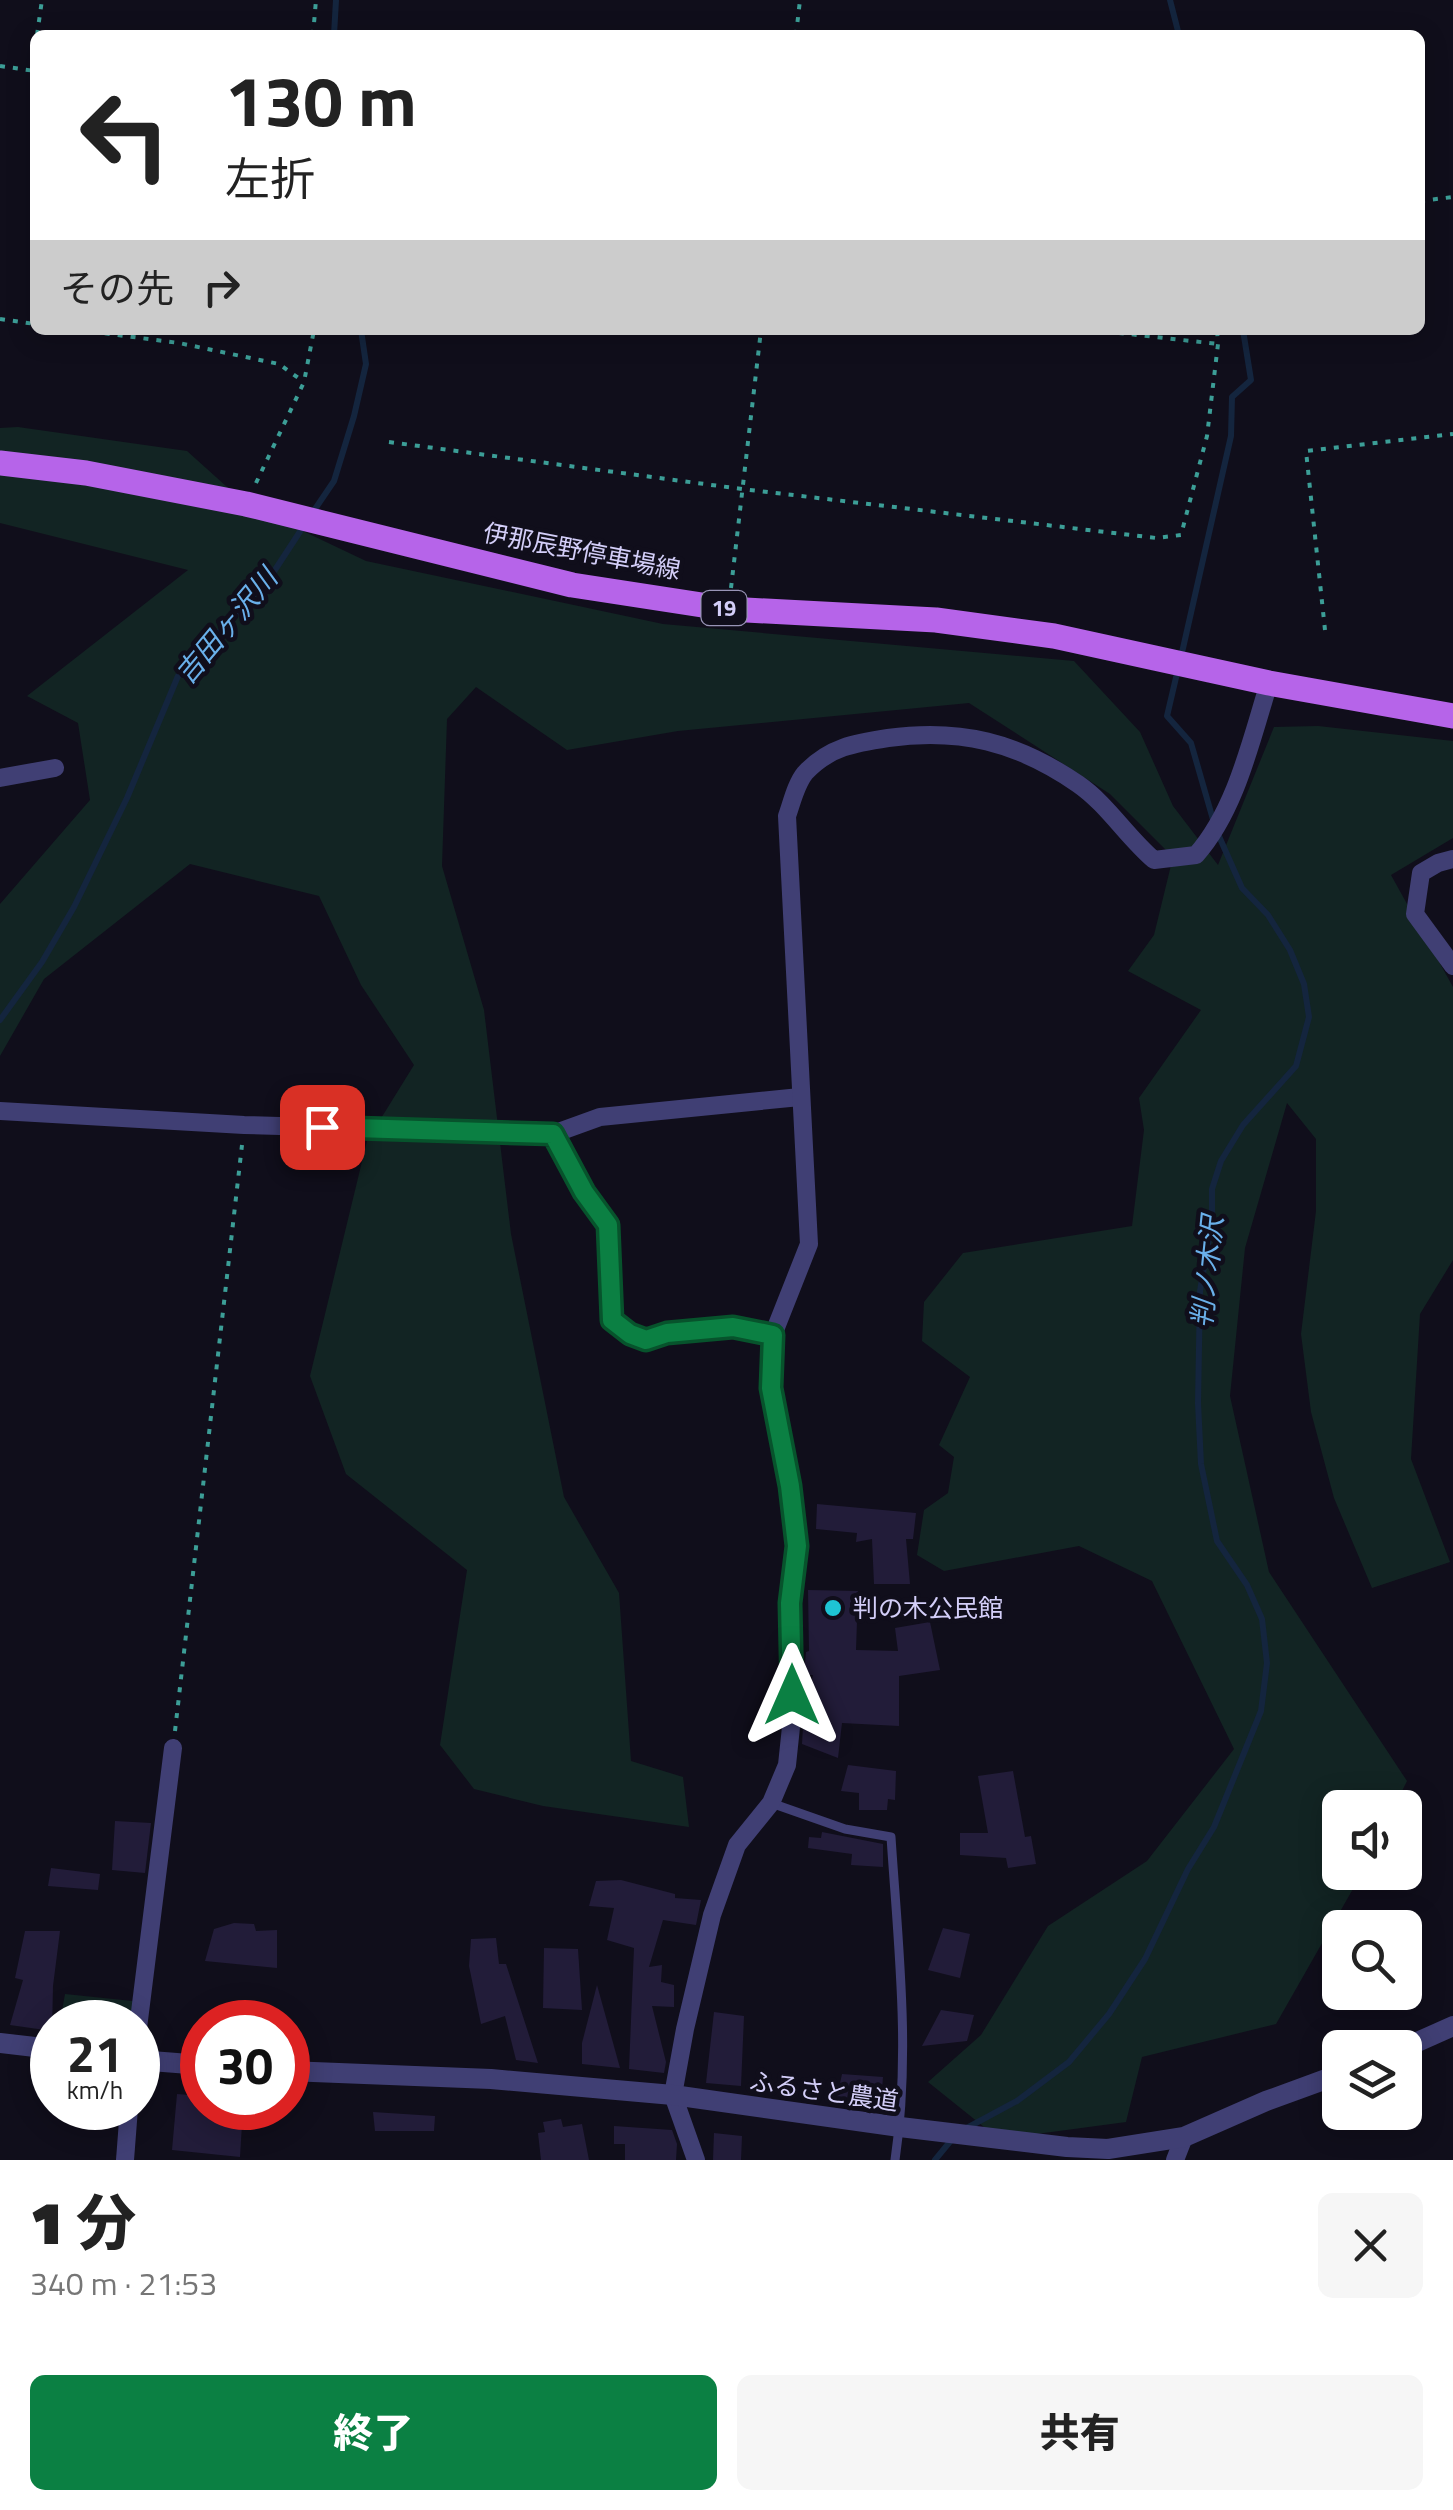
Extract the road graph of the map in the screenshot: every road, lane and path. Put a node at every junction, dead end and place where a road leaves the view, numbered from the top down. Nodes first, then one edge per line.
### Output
1 (42, 0) edge
2 (316, 0) edge
3 (800, 0) edge
4 (38, 30) edge
5 (314, 30) edge
6 (797, 30) edge
7 (0, 66) edge
8 (30, 70) edge
9 (1453, 197) edge
10 (1425, 201) edge
11 (0, 319) edge
12 (30, 323) edge
13 (115, 335) edge
14 (313, 335) edge
15 (760, 335) edge
16 (1138, 335) edge
17 (1217, 335) edge
18 (1218, 344) junction
19 (304, 382) junction
20 (1453, 434) edge
21 (388, 442) dead end
22 (0, 463) edge
23 (742, 489) junction
24 (246, 504) junction
25 (728, 608) junction
26 (1326, 630) dead end
27 (1269, 683) junction
28 (1453, 716) edge
29 (54, 768) dead end
30 (0, 778) edge
31 (1453, 859) edge
32 (1453, 966) edge
33 (800, 1098) junction
34 (0, 1111) edge
35 (244, 1125) junction
36 (553, 1134) junction
37 (773, 1335) junction
38 (173, 1748) joint
39 (771, 1804) junction
40 (142, 2000) edge
41 (1453, 2026) edge
42 (1422, 2040) edge
43 (0, 2043) edge
44 (30, 2047) edge
45 (310, 2072) edge
46 (1322, 2081) edge
47 (673, 2095) junction
48 (900, 2127) junction
49 (128, 2130) edge
50 (1184, 2137) junction
51 (125, 2160) edge
52 (696, 2160) edge
53 (896, 2160) edge
54 (1176, 2160) edge

1 - 4 path
2 - 5 path
3 - 6 path
7 - 8 path
9 - 10 path
11 - 12 path
13 - 19 path
14 - 19 path
15 - 23 path
16 - 18 path
17 - 18 path
18 - 23 path
19 - 24 path
20 - 26 path
21 - 23 path
22 - 24 main road, 伊那辰野停車場線 / 19
23 - 25 path
24 - 25 main road, 伊那辰野停車場線 / 19
25 - 27 main road, 伊那辰野停車場線 / 19
27 - 28 main road, 伊那辰野停車場線 / 19
27 - 33 street
29 - 30 street
31 - 32 street
33 - 36 street
33 - 37 street
34 - 35 street
35 - 36 street
35 - 38 path
36 - 37 lane
37 - 39 street
38 - 40 street
39 - 47 street
39 - 48 lane
41 - 42 street
43 - 44 street
45 - 47 street, ふるさと農道
46 - 50 street, ふるさと農道
47 - 48 street, ふるさと農道
47 - 52 street
48 - 50 street, ふるさと農道
48 - 53 lane
49 - 51 street
50 - 54 street

